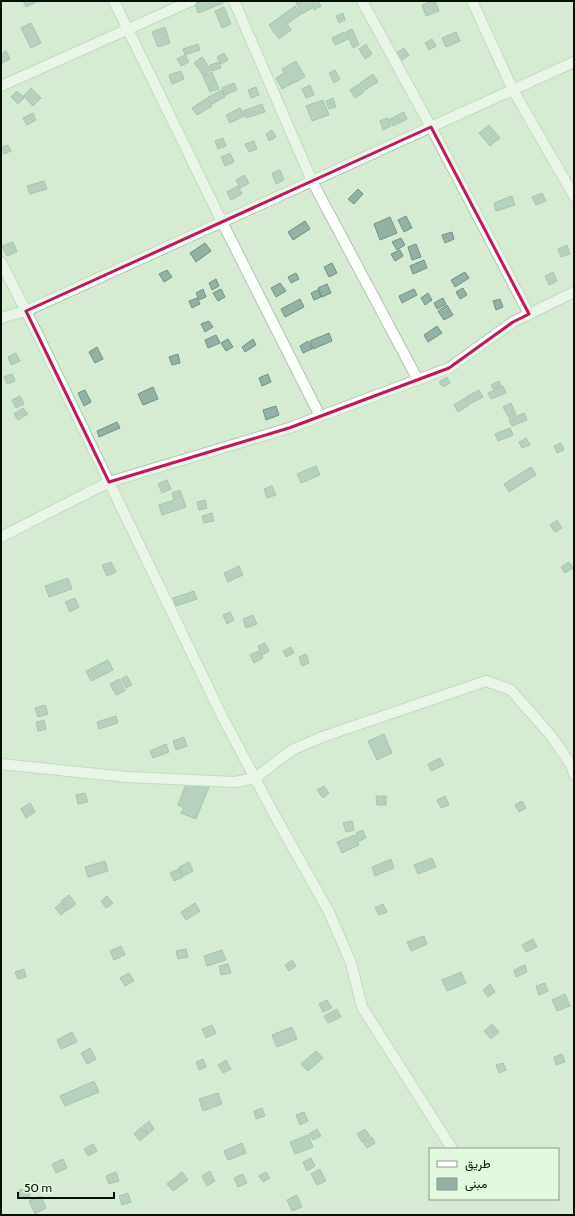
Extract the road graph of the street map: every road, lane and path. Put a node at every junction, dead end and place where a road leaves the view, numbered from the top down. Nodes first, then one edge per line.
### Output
1 (114, 1) edge
2 (191, 1) edge
3 (234, 1) edge
4 (362, 1) edge
5 (472, 1) edge
6 (128, 30) junction
7 (574, 62) edge
8 (1, 86) edge
9 (513, 90) junction
10 (431, 127) junction
11 (312, 181) junction
12 (574, 196) edge
13 (222, 222) junction
14 (1, 262) edge
15 (574, 292) edge
16 (26, 311) junction
17 (529, 314) junction
18 (1, 318) edge
19 (418, 380) junction
20 (320, 416) junction
21 (109, 482) junction
22 (1, 537) edge
23 (1, 764) edge
24 (574, 774) edge
25 (255, 778) junction
26 (451, 1147) dead end

1 - 6 street
2 - 6 street
3 - 11 street
4 - 10 street
5 - 9 street
6 - 8 street
6 - 13 street
7 - 9 street
9 - 10 street
9 - 12 street
10 - 11 street
10 - 17 street
11 - 13 street
11 - 19 street
13 - 16 street
13 - 20 street
14 - 16 street
15 - 17 street
16 - 18 street
16 - 21 street
17 - 19 street
19 - 20 street
20 - 21 street
21 - 22 street
21 - 25 street
23 - 25 street
24 - 25 street
25 - 26 street

